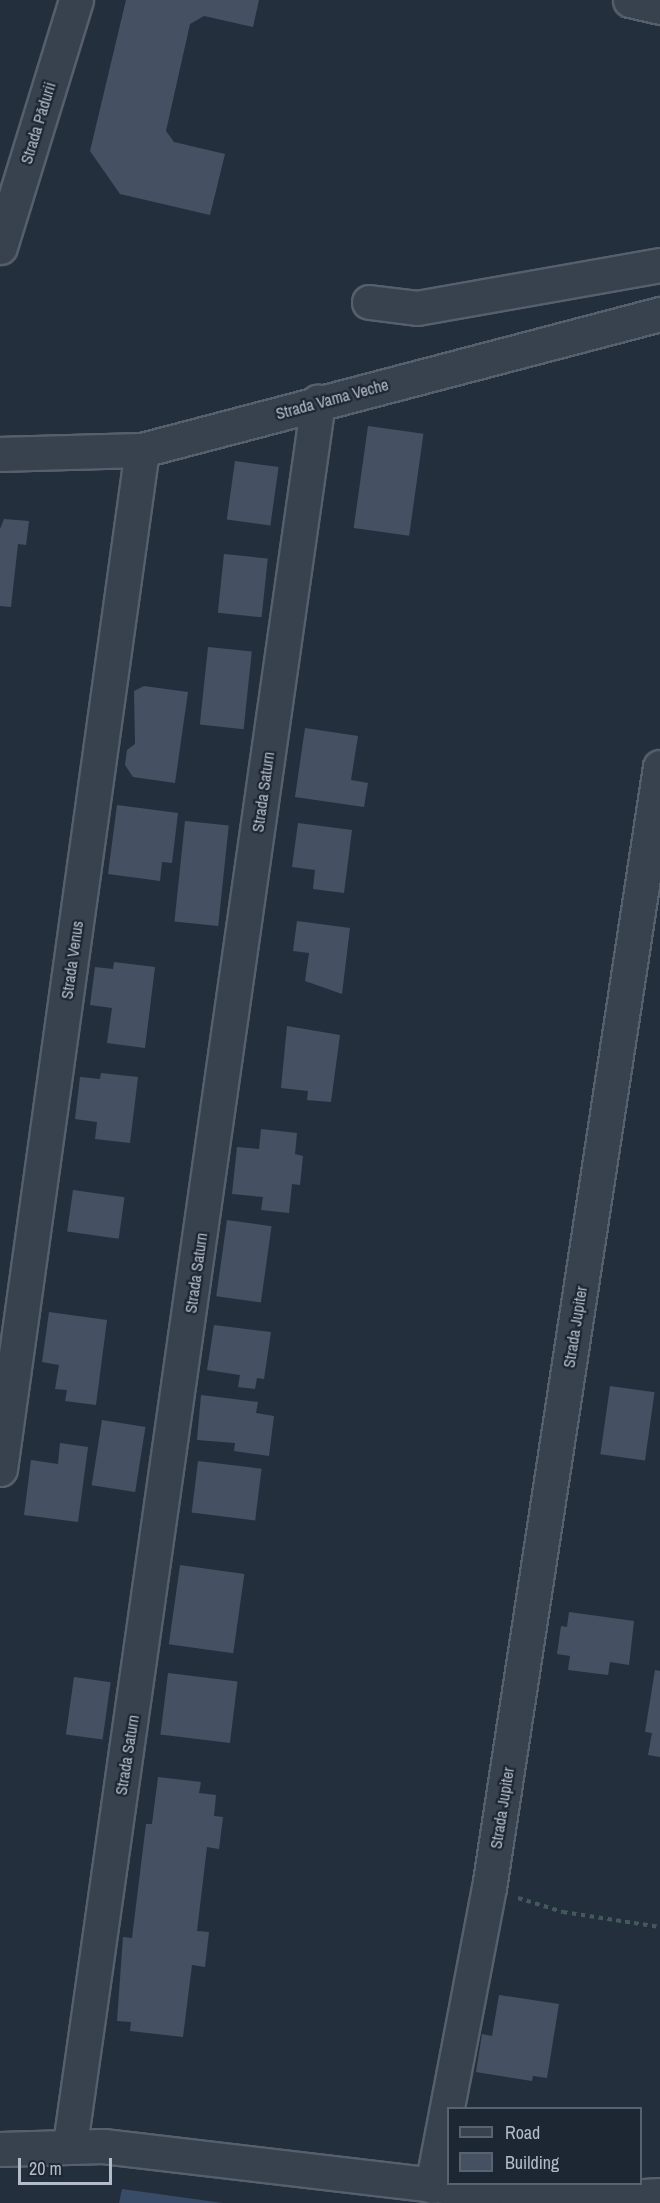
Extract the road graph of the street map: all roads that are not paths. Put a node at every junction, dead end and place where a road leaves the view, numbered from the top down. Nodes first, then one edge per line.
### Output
1 (76, 0) edge
2 (630, 0) edge
3 (660, 7) edge
4 (0, 247) edge
5 (660, 265) edge
6 (369, 302) dead end
7 (660, 314) edge
8 (318, 402) junction
9 (142, 450) junction
10 (0, 454) edge
11 (660, 766) edge
12 (0, 1469) edge
13 (447, 2107) edge
14 (447, 2108) edge
15 (70, 2144) junction
16 (0, 2149) edge
17 (432, 2186) junction
18 (660, 2195) edge

1 - 4 street, Strada Pădurii
2 - 3 street
5 - 6 street
7 - 8 street, Strada Vama Veche
8 - 9 street, Strada Vama Veche
8 - 15 street, Strada Saturn
9 - 10 street, Strada Vama Veche
9 - 12 street, Strada Venus
11 - 13 street, Strada Jupiter
14 - 17 street, Strada Jupiter
15 - 16 street
15 - 17 street
17 - 18 street

